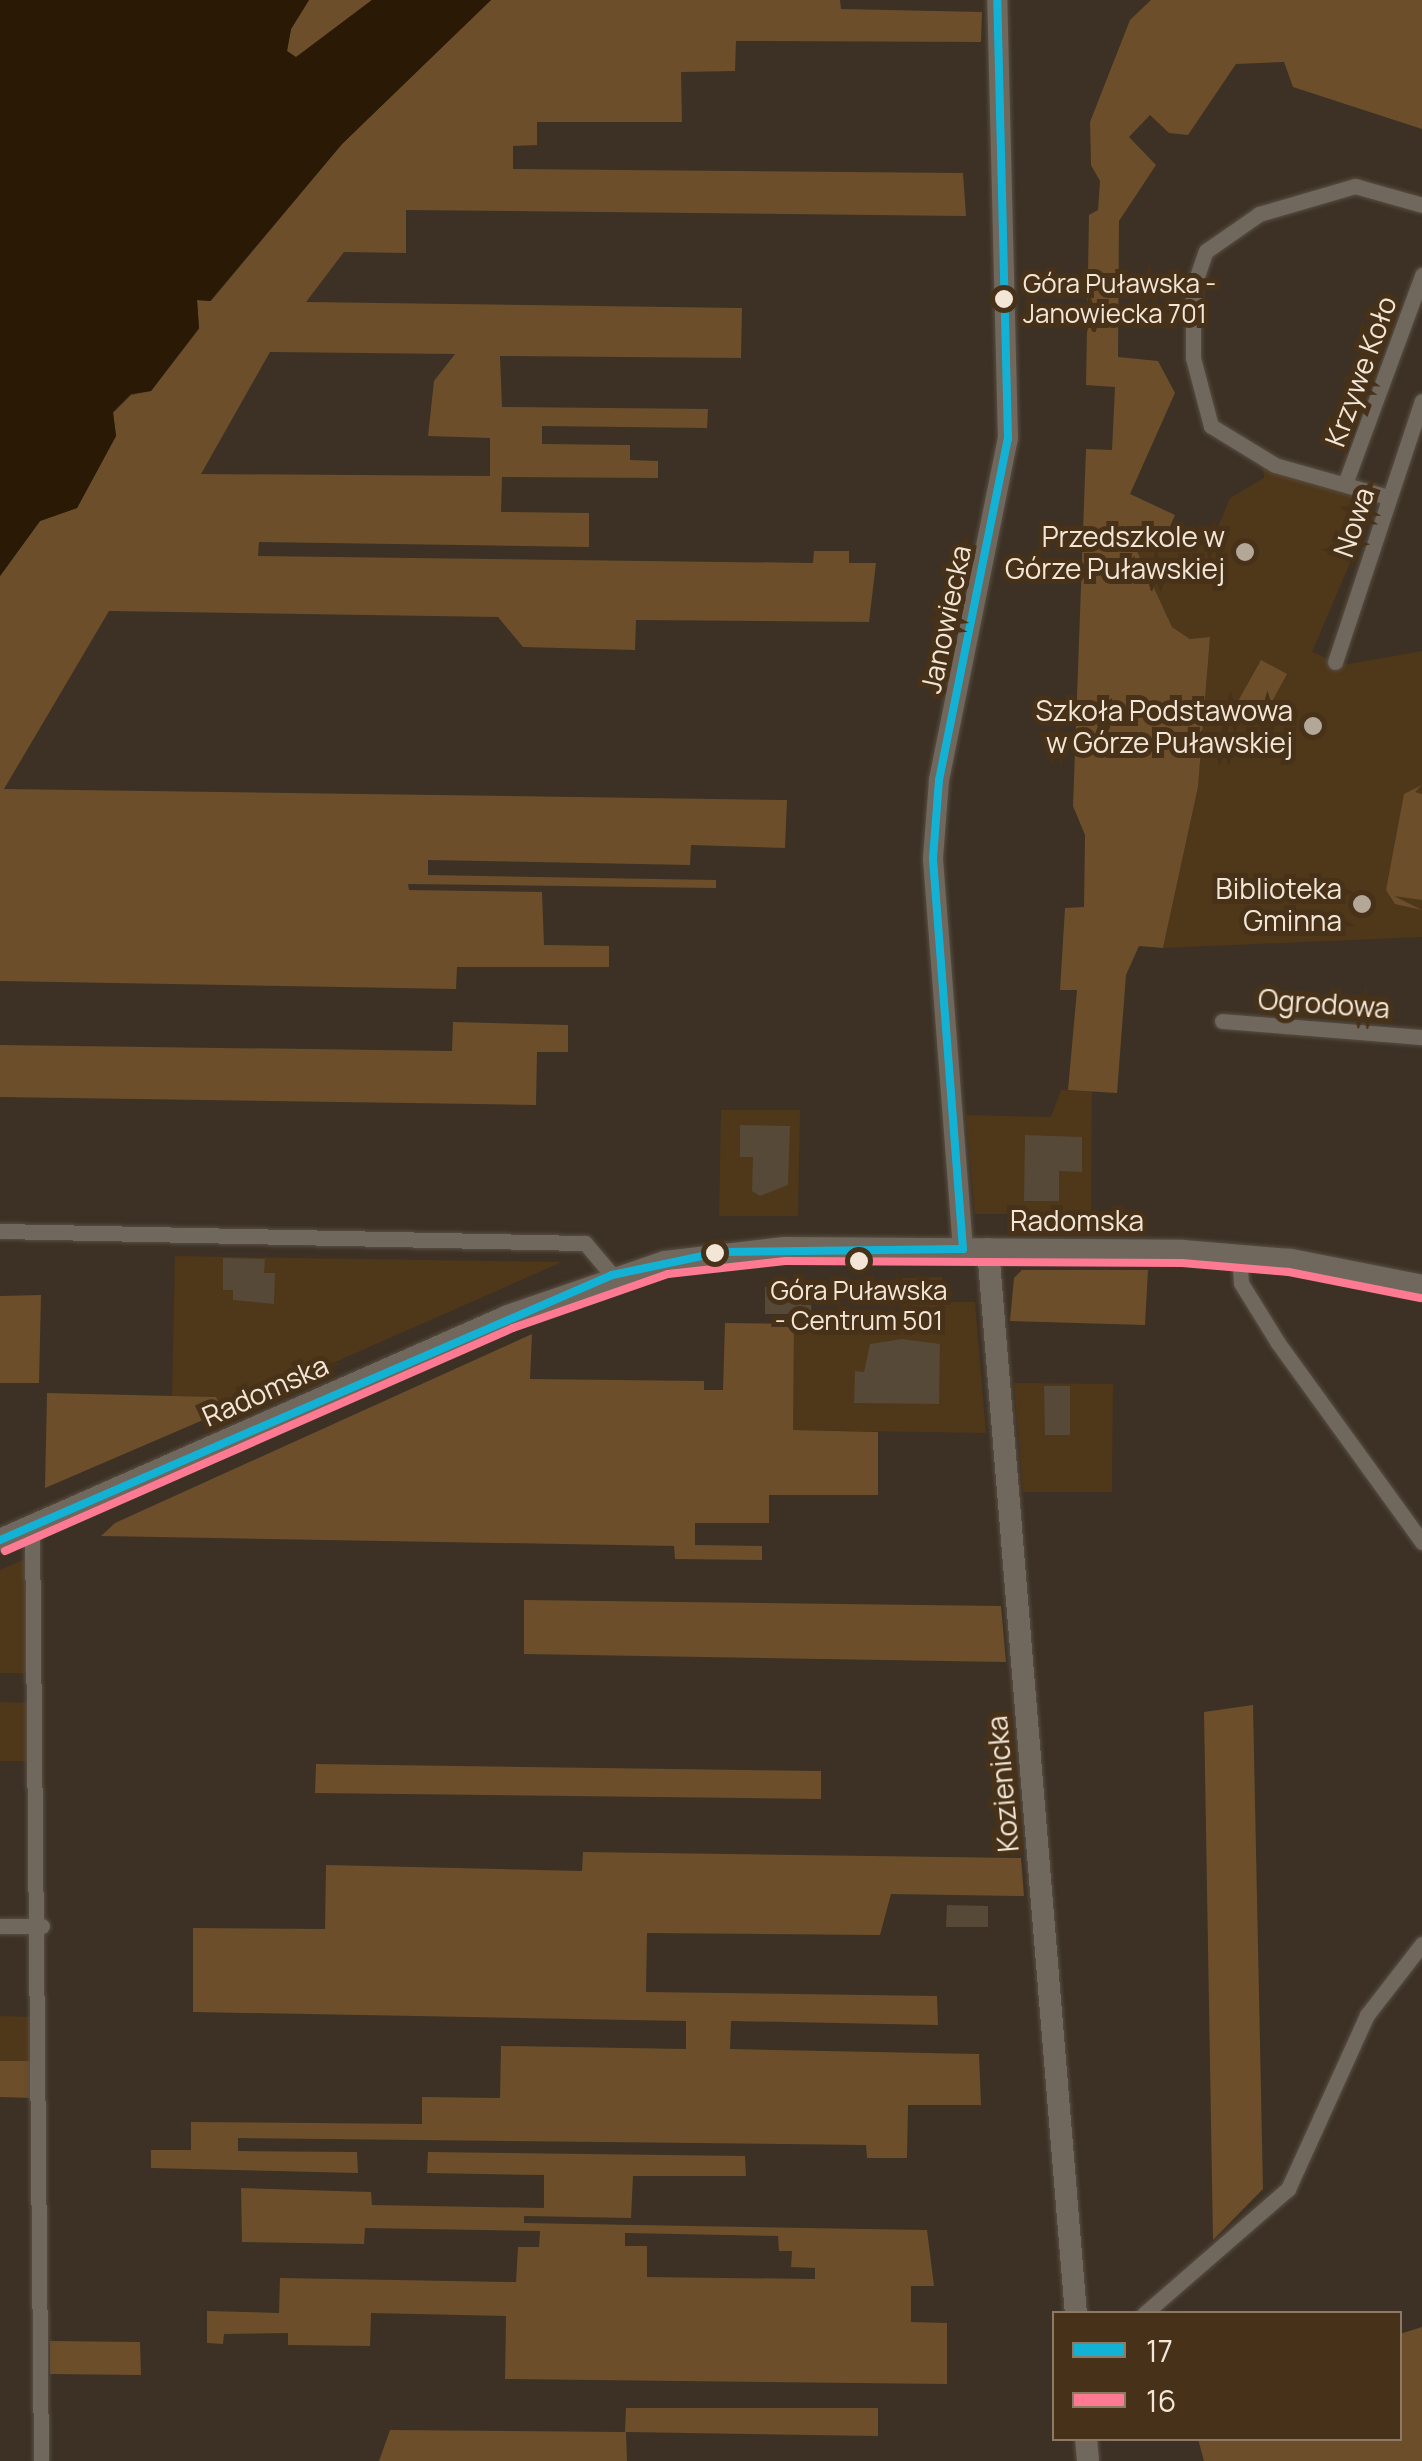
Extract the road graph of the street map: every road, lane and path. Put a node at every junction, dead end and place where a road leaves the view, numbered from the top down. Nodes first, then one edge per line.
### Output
1 (997, 0) edge
2 (1422, 205) edge
3 (1422, 278) edge
4 (1422, 400) edge
5 (1346, 480) junction
6 (1388, 497) junction
7 (1335, 662) dead end
8 (1222, 1021) dead end
9 (1422, 1037) edge
10 (0, 1231) edge
11 (963, 1249) junction
12 (988, 1250) junction
13 (1239, 1254) junction
14 (612, 1275) junction
15 (1422, 1286) edge
16 (32, 1526) junction
17 (0, 1540) edge
18 (1422, 1542) edge
19 (0, 1926) edge
20 (42, 1926) junction
21 (1422, 1944) edge
22 (1076, 2311) edge
23 (1147, 2311) edge
24 (41, 2461) edge

1 - 11 street, Janowiecka
2 - 5 street, Krzywe Koło
3 - 5 street, Krzywe Koło
4 - 6 street, Nowa
5 - 6 street, Krzywe Koło
6 - 7 street, Nowa
8 - 9 street, Ogrodowa
10 - 14 street
11 - 12 main road, Radomska
11 - 14 main road, Radomska
12 - 13 main road, Radomska
12 - 22 main road, Kozienicka
13 - 15 main road, Radomska
13 - 18 street
14 - 16 main road, Radomska
16 - 17 main road, Radomska
16 - 20 street
19 - 20 street
20 - 24 street
21 - 23 street

